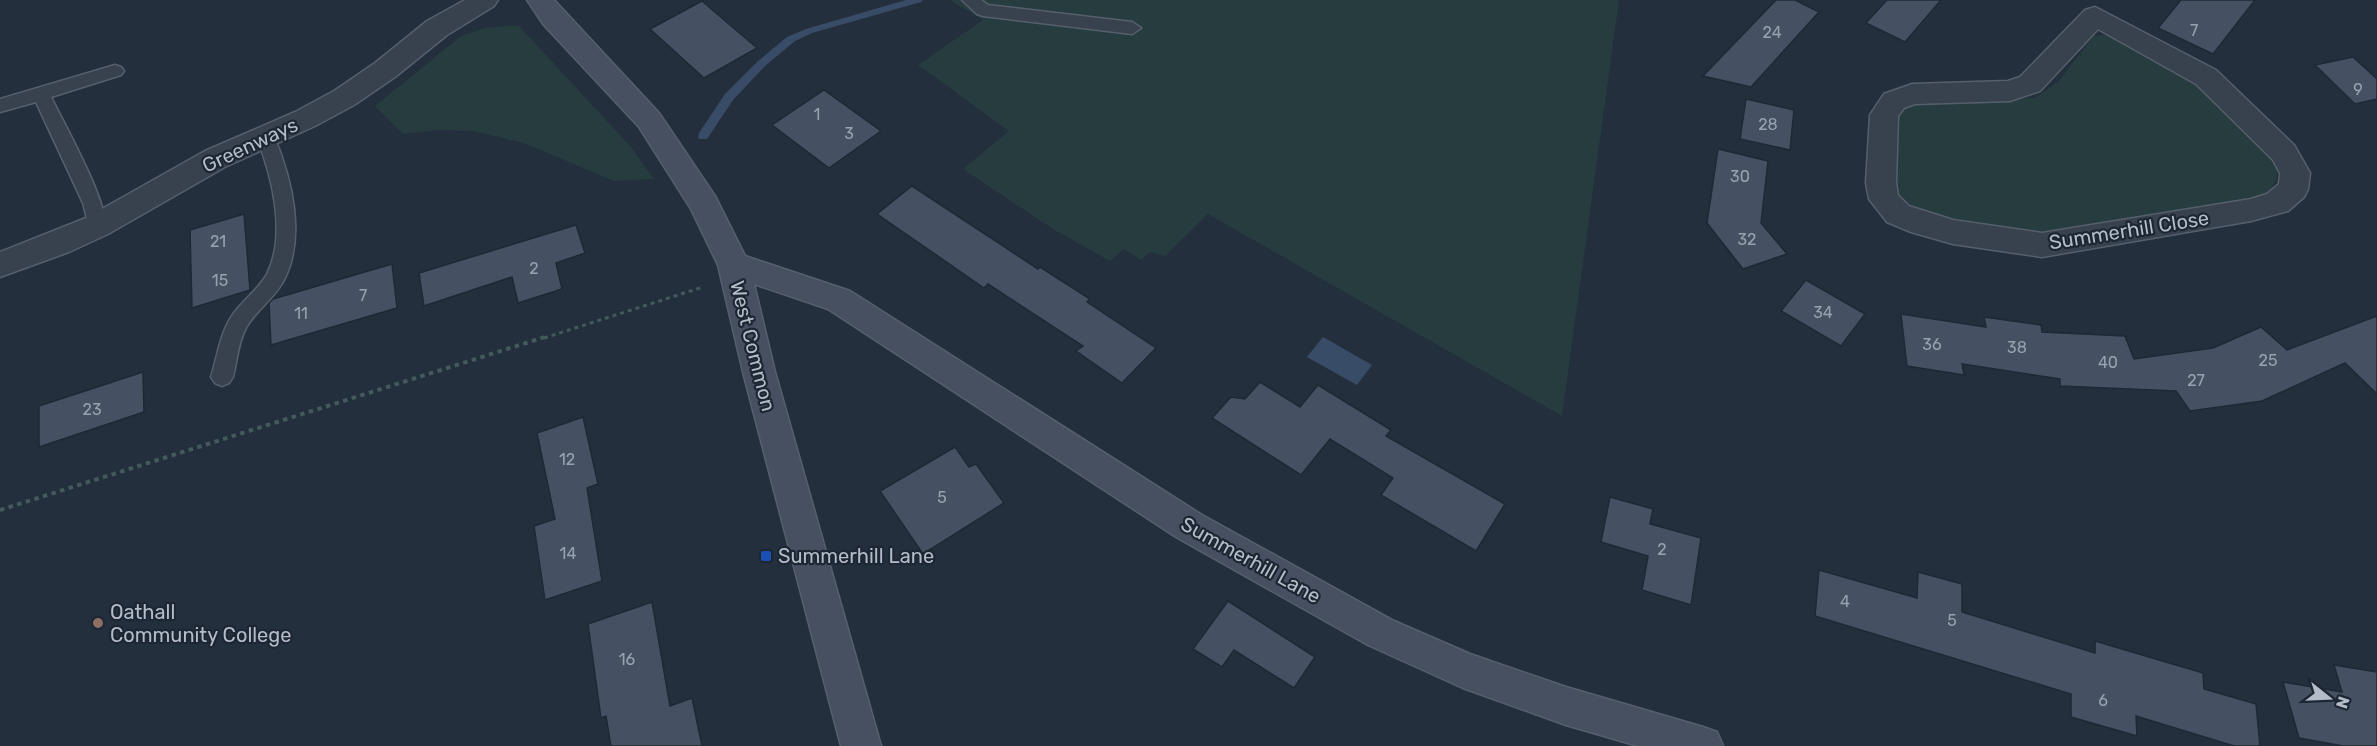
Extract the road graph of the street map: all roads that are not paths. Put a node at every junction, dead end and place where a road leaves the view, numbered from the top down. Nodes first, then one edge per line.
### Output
1 (485, 0) edge
2 (540, 0) edge
3 (970, 0) edge
4 (2101, 8) edge
5 (1132, 28) dead end
6 (115, 71) dead end
7 (41, 94) junction
8 (0, 105) edge
9 (265, 136) junction
10 (97, 226) junction
11 (0, 265) edge
12 (734, 271) junction
13 (222, 377) dead end
14 (861, 746) edge
15 (1703, 746) edge

1 - 9 street, Greenways
2 - 12 main road, West Common
3 - 5 lane
4 - 4 street, Summerhill Close
6 - 7 lane
7 - 8 lane
7 - 10 lane
9 - 10 street, Greenways
9 - 13 lane
10 - 11 street, Greenways
12 - 14 main road, West Common
12 - 15 main road, Summerhill Lane

